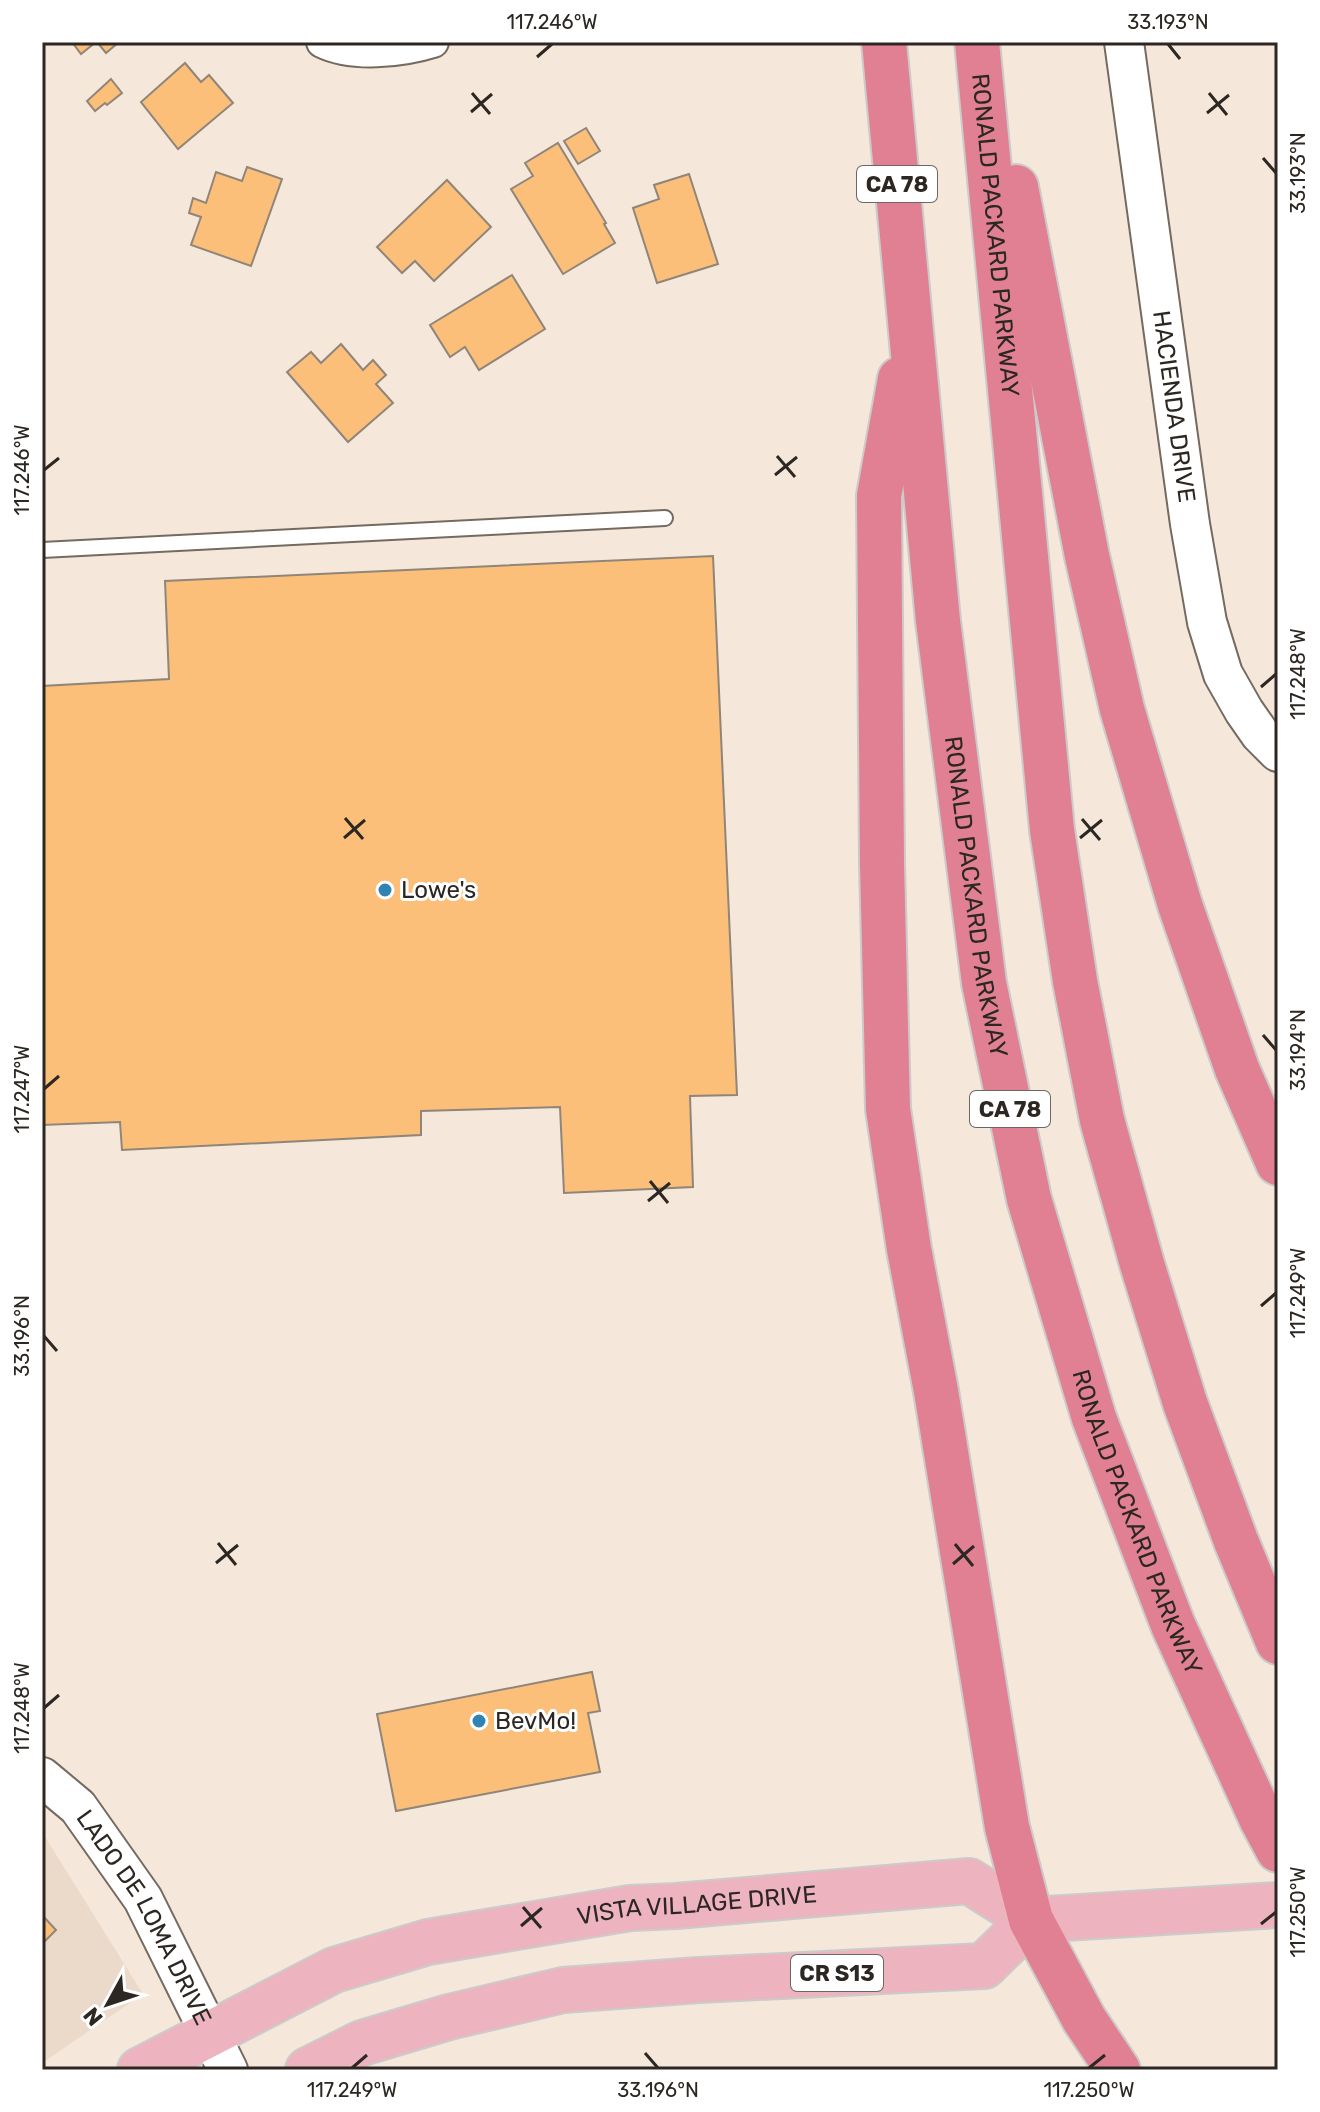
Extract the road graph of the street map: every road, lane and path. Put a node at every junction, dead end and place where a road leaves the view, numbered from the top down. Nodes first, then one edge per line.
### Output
1 (322, 42) edge
2 (433, 42) edge
3 (884, 42) edge
4 (977, 42) edge
5 (988, 42) edge
6 (1124, 42) edge
7 (910, 326) junction
8 (665, 518) dead end
9 (42, 550) edge
10 (1278, 752) edge
11 (1278, 1163) edge
12 (1278, 1642) edge
13 (42, 1777) edge
14 (1278, 1850) edge
15 (1278, 1905) edge
16 (1031, 1920) junction
17 (219, 2052) edge
18 (140, 2070) edge
19 (308, 2070) edge
20 (1118, 2070) edge

1 - 2 street
3 - 7 highway, RONALD PACKARD PARKWAY / CA 78
4 - 12 highway, RONALD PACKARD PARKWAY
5 - 11 highway
6 - 10 street, HACIENDA DRIVE
7 - 14 highway, RONALD PACKARD PARKWAY / CA 78
7 - 16 highway
8 - 9 lane
13 - 17 street, LADO DE LOMA DRIVE
15 - 16 main road
16 - 17 main road, VISTA VILLAGE DRIVE
16 - 19 main road, CR S13
16 - 20 highway
17 - 18 main road, VISTA VILLAGE DRIVE

